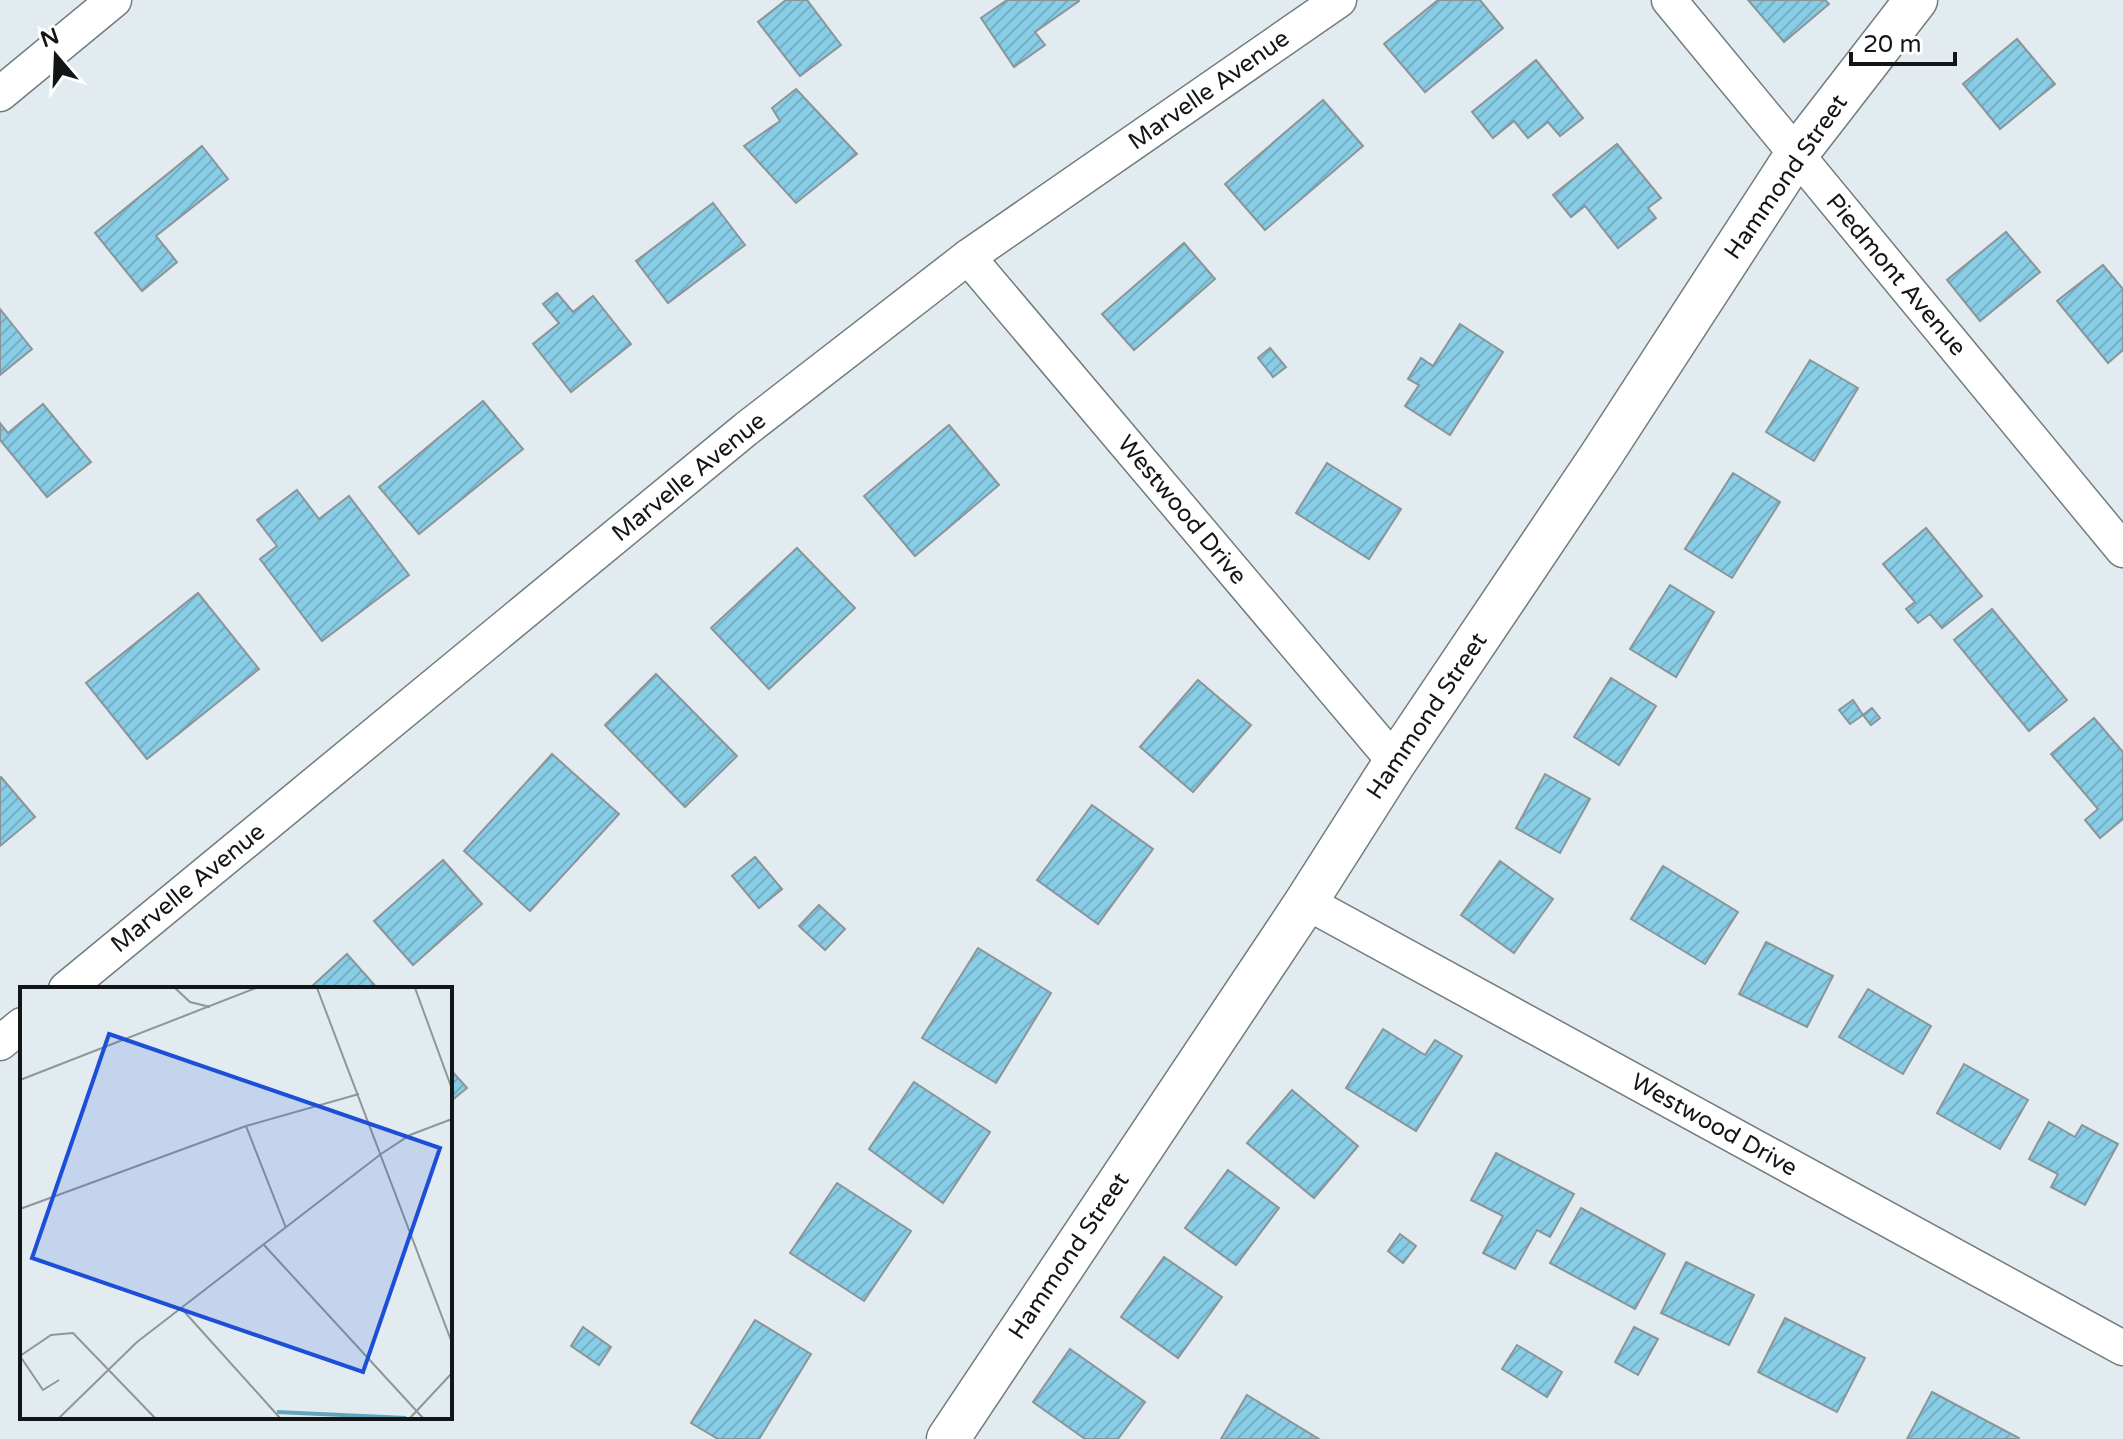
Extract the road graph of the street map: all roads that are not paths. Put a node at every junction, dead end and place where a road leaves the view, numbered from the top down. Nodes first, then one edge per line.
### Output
1 (114, 0) edge
2 (1339, 0) edge
3 (1669, 0) edge
4 (1916, 0) edge
5 (0, 94) edge
6 (1796, 155) junction
7 (968, 257) junction
8 (2123, 550) edge
9 (1395, 762) junction
10 (1306, 902) junction
11 (68, 987) edge
12 (20, 1027) edge
13 (0, 1043) edge
14 (2123, 1348) edge
15 (960, 1435) edge

1 - 5 street
2 - 7 street, Marvelle Avenue
3 - 6 street, Piedmont Avenue
4 - 6 street, Hammond Street
6 - 8 street, Piedmont Avenue
6 - 9 street, Hammond Street
7 - 9 street, Westwood Drive
7 - 11 street, Marvelle Avenue
9 - 10 street, Hammond Street
10 - 14 street, Westwood Drive
10 - 15 street, Hammond Street
12 - 13 street

